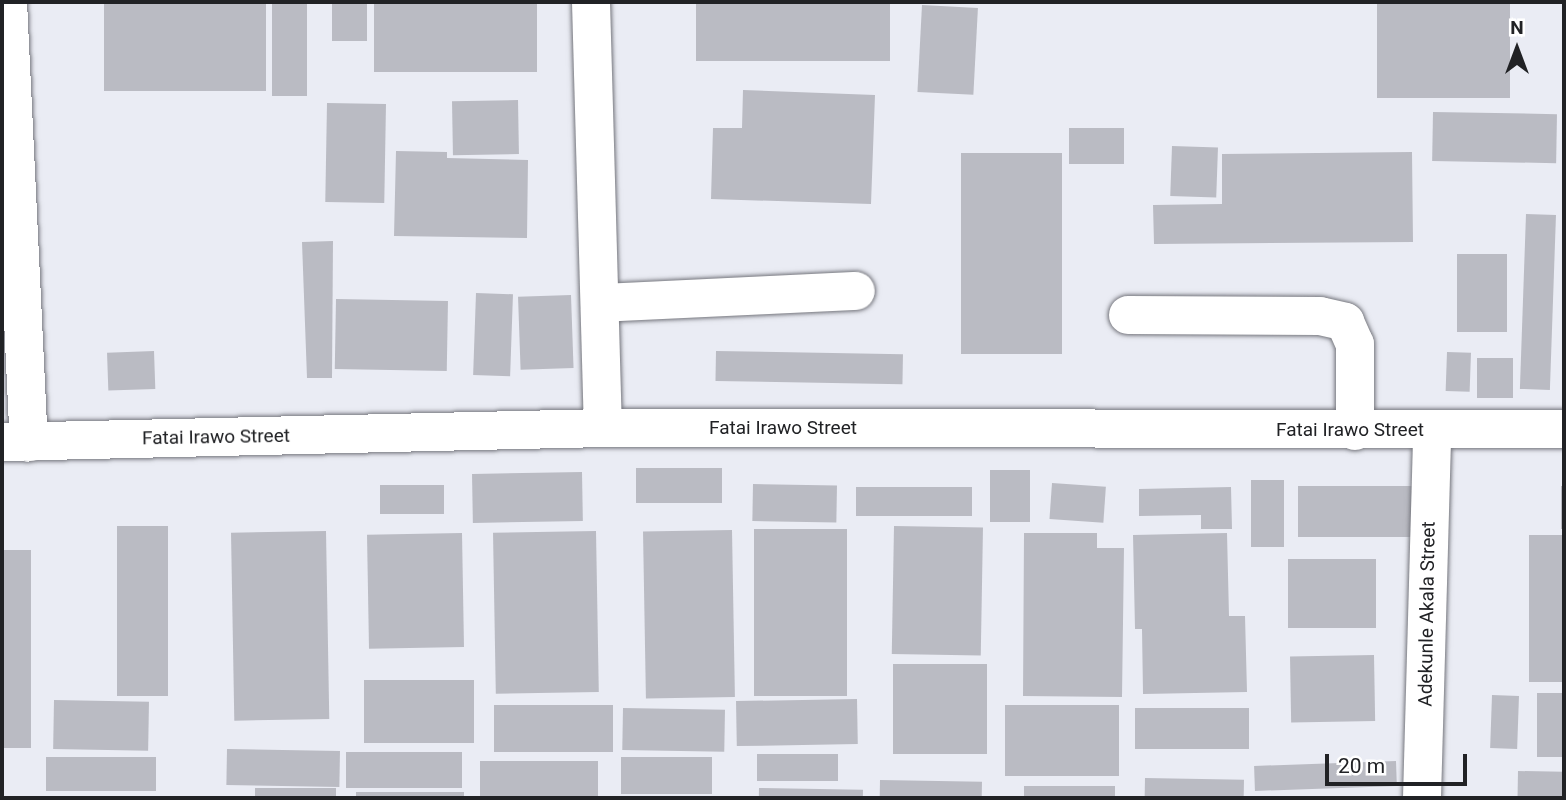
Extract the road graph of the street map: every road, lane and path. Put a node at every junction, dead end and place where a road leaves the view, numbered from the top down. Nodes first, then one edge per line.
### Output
1 (8, 2) edge
2 (591, 2) edge
3 (856, 291) dead end
4 (601, 303) junction
5 (1128, 315) dead end
6 (603, 428) junction
7 (1564, 429) edge
8 (1432, 430) junction
9 (1355, 431) junction
10 (15, 442) edge
11 (1422, 798) edge

1 - 10 street
2 - 4 street
3 - 4 street
4 - 6 street
5 - 9 street
6 - 9 street, Fatai Irawo Street
6 - 10 street, Fatai Irawo Street
7 - 8 street, Fatai Irawo Street
8 - 9 street, Fatai Irawo Street
8 - 11 street, Adekunle Akala Street

